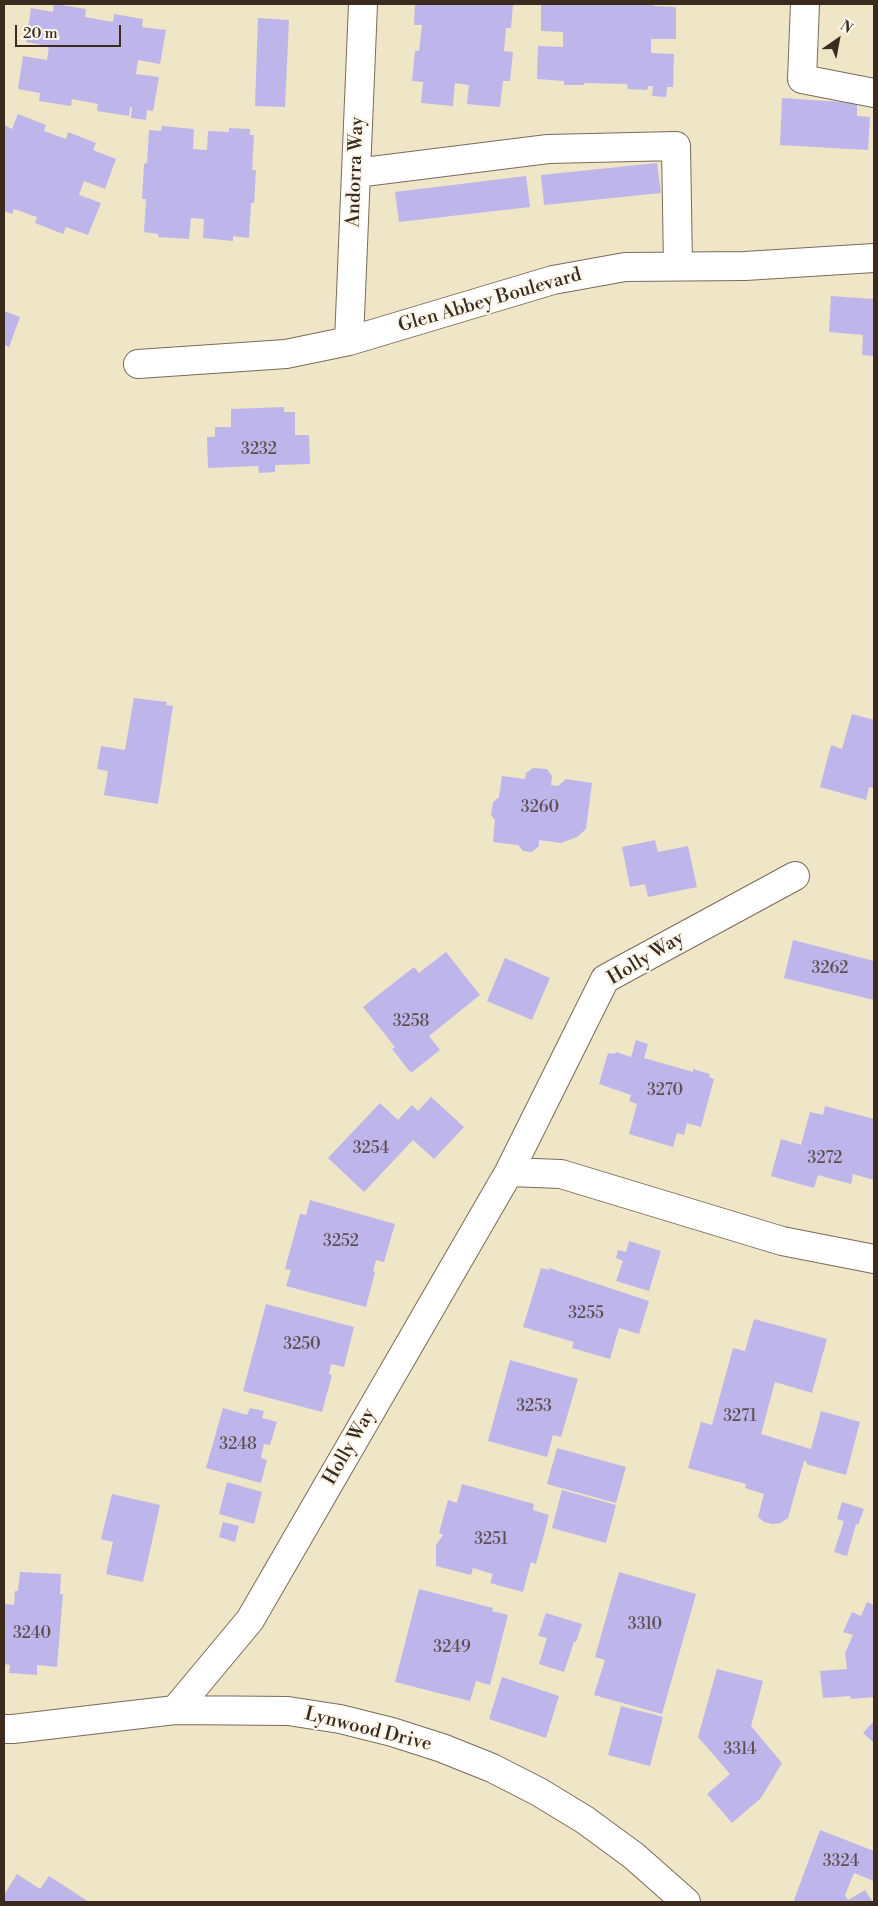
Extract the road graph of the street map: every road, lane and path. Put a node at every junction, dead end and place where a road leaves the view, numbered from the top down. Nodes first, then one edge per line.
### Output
1 (363, 4) edge
2 (805, 4) edge
3 (874, 93) edge
4 (356, 173) junction
5 (874, 258) edge
6 (678, 266) junction
7 (349, 341) junction
8 (138, 364) dead end
9 (795, 876) dead end
10 (508, 1172) junction
11 (874, 1259) edge
12 (175, 1710) junction
13 (4, 1729) edge
14 (686, 1902) edge

1 - 4 street, Andorra Way
2 - 3 street
4 - 6 street
4 - 7 street, Andorra Way
5 - 6 street, Glen Abbey Boulevard
6 - 7 street, Glen Abbey Boulevard
7 - 8 street, Glen Abbey Boulevard
9 - 10 street, Holly Way
10 - 11 street
10 - 12 street, Holly Way
12 - 13 street, Lynwood Drive
12 - 14 street, Lynwood Drive

